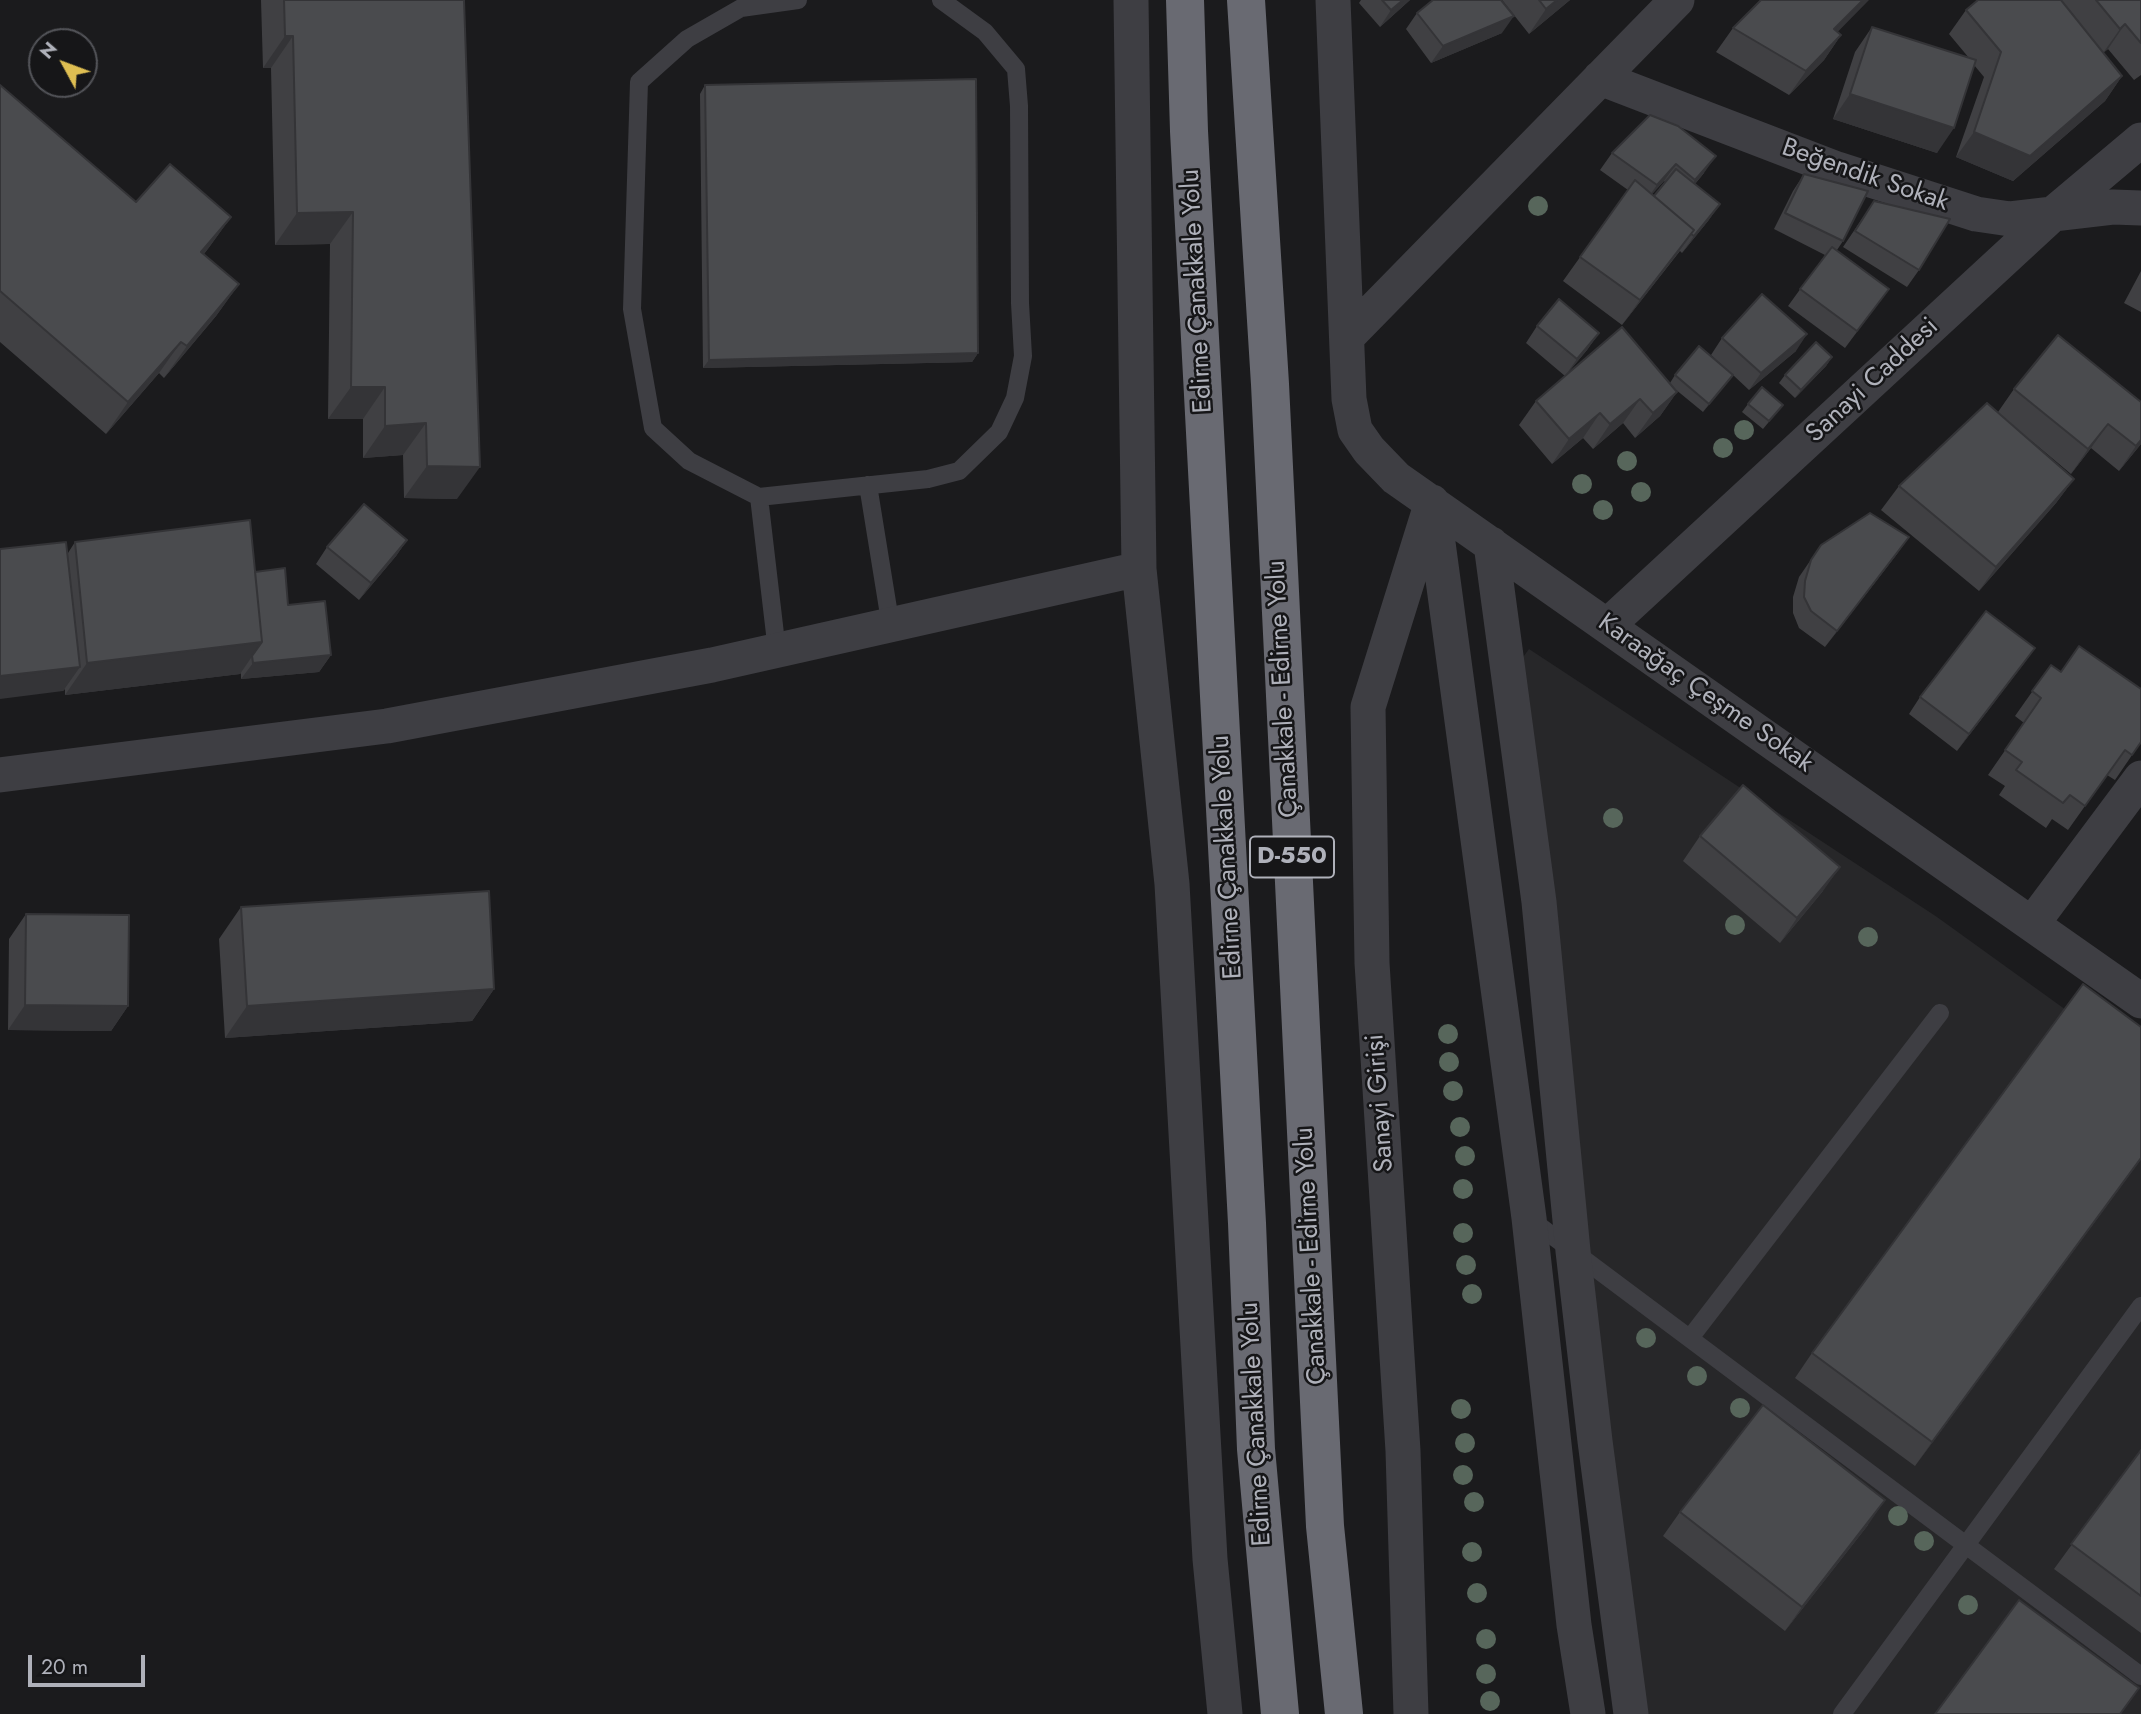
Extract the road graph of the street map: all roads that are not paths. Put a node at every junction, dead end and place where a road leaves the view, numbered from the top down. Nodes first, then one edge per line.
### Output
1 (799, 0) edge
2 (941, 0) edge
3 (1131, 0) edge
4 (1185, 0) edge
5 (1246, 0) edge
6 (1333, 0) edge
7 (1676, 0) edge
8 (1600, 78) junction
9 (2141, 140) edge
10 (2141, 208) edge
11 (2053, 214) junction
12 (1347, 337) junction
13 (869, 485) junction
14 (759, 497) junction
15 (1432, 502) junction
16 (1491, 544) junction
17 (1139, 569) junction
18 (1608, 625) junction
19 (891, 627) junction
20 (776, 651) junction
21 (0, 775) edge
22 (2141, 778) edge
23 (2032, 924) junction
24 (2141, 1002) edge
25 (1940, 1013) dead end
26 (1528, 1218) junction
27 (1573, 1251) junction
28 (2141, 1306) edge
29 (1690, 1339) junction
30 (1967, 1544) junction
31 (2141, 1676) edge
32 (1225, 1714) edge
33 (1280, 1714) edge
34 (1344, 1714) edge
35 (1411, 1714) edge
36 (1588, 1714) edge
37 (1631, 1714) edge
38 (1842, 1714) edge

1 - 14 lane
2 - 13 lane
3 - 17 street
4 - 33 highway, Edirne Çanakkale Yolu / D-550
5 - 34 highway, Çanakkale - Edirne Yolu / D-550
6 - 12 street, Karaağaç Çeşme Sokak
7 - 8 street
8 - 11 street, Beğendik Sokak
8 - 12 street
9 - 11 street, Sanayi Caddesi
10 - 11 street, Beğendik Sokak
11 - 18 street, Sanayi Caddesi
12 - 15 street, Karaağaç Çeşme Sokak
13 - 14 lane
13 - 19 lane
14 - 20 lane
15 - 16 street, Karaağaç Çeşme Sokak
15 - 26 street
15 - 35 street, Sanayi Girişi
16 - 18 street, Karaağaç Çeşme Sokak
16 - 27 street
17 - 19 street
17 - 32 street
18 - 23 street, Karaağaç Çeşme Sokak
19 - 20 street
20 - 21 street
22 - 23 street
23 - 24 street, Karaağaç Çeşme Sokak
25 - 29 lane
26 - 27 lane
26 - 36 street
27 - 29 lane
27 - 37 street
28 - 30 lane
29 - 30 lane
30 - 31 lane
30 - 38 lane

